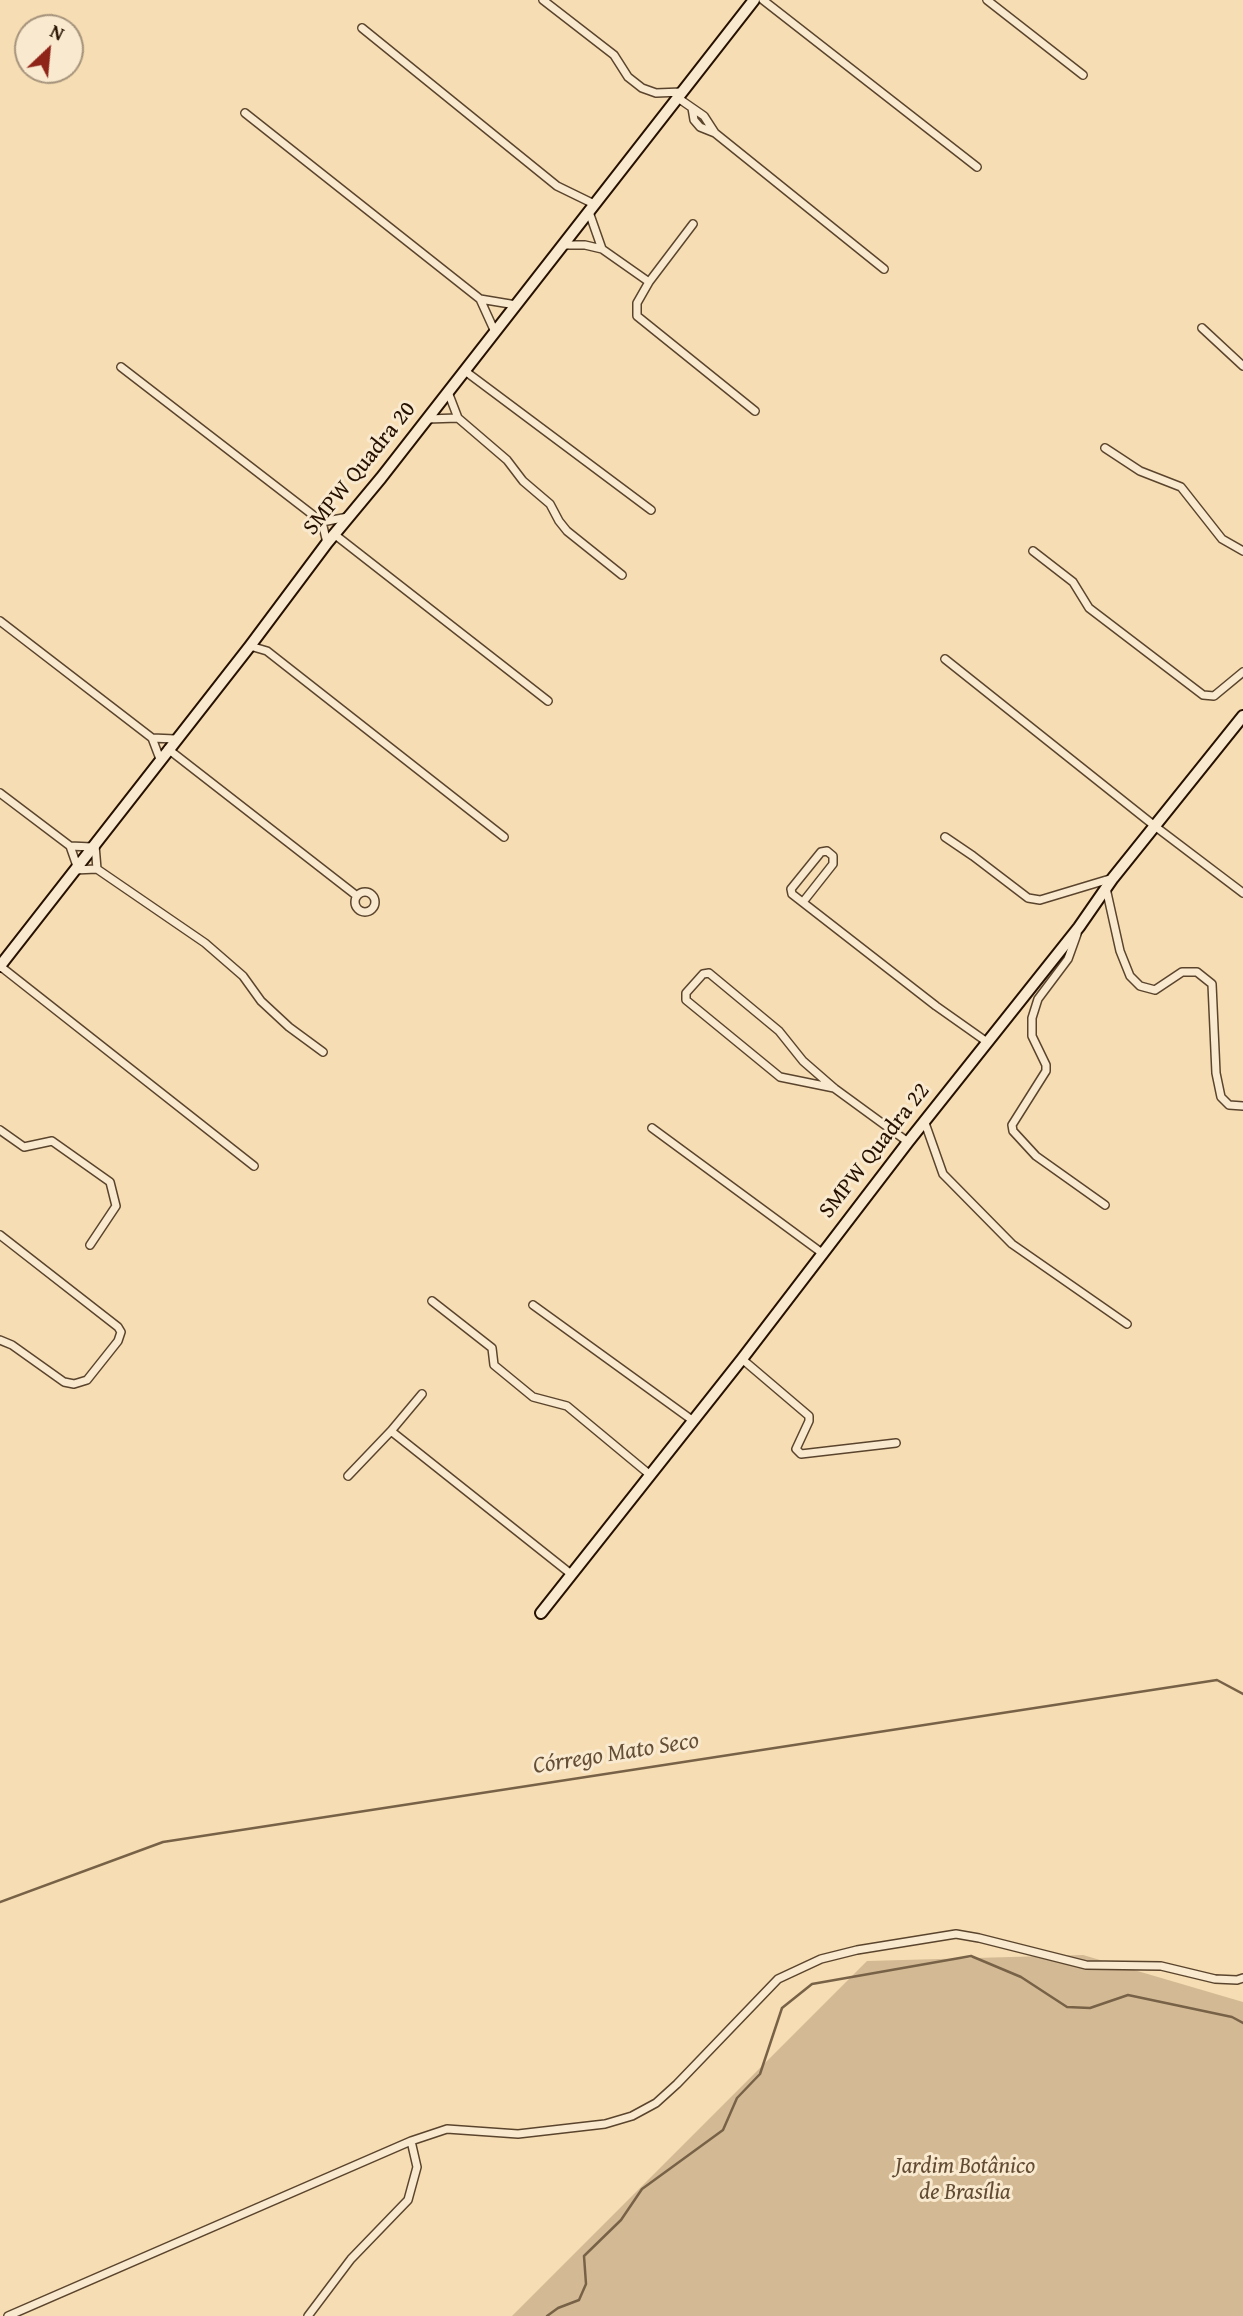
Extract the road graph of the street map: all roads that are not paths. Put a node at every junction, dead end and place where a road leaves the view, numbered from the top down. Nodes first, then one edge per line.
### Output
1 (543, 0) edge
2 (763, 0) edge
3 (987, 0) edge
4 (751, 2) edge
5 (362, 28) dead end
6 (1083, 75) dead end
7 (680, 95) junction
8 (245, 113) dead end
9 (977, 167) dead end
10 (592, 208) junction
11 (693, 224) dead end
12 (563, 245) junction
13 (602, 249) junction
14 (884, 269) dead end
15 (649, 282) junction
16 (480, 299) junction
17 (516, 306) junction
18 (1202, 328) dead end
19 (495, 332) junction
20 (1243, 366) edge
21 (121, 367) dead end
22 (465, 371) junction
23 (448, 392) junction
24 (755, 411) dead end
25 (458, 418) junction
26 (427, 419) junction
27 (1105, 448) dead end
28 (651, 510) dead end
29 (348, 517) junction
30 (322, 522) junction
31 (334, 534) junction
32 (327, 543) junction
33 (1033, 551) dead end
34 (1243, 551) edge
35 (622, 575) dead end
36 (0, 621) edge
37 (260, 632) junction
38 (250, 646) junction
39 (267, 652) junction
40 (945, 659) dead end
41 (1243, 672) edge
42 (548, 701) dead end
43 (1243, 717) edge
44 (152, 738) junction
45 (171, 744) junction
46 (160, 759) junction
47 (0, 793) edge
48 (1156, 827) junction
49 (504, 837) dead end
50 (945, 837) dead end
51 (70, 846) junction
52 (94, 846) junction
53 (75, 868) junction
54 (97, 869) junction
55 (798, 881) junction
56 (1110, 883) junction
57 (812, 891) junction
58 (1243, 893) edge
59 (357, 896) dead end
60 (803, 902) junction
61 (1079, 927) junction
62 (0, 966) edge
63 (987, 1042) junction
64 (323, 1052) dead end
65 (834, 1088) junction
66 (1243, 1106) edge
67 (925, 1123) junction
68 (652, 1128) dead end
69 (0, 1130) edge
70 (908, 1142) junction
71 (254, 1166) dead end
72 (1105, 1205) dead end
73 (0, 1235) edge
74 (90, 1245) dead end
75 (822, 1253) junction
76 (432, 1301) dead end
77 (533, 1305) dead end
78 (1127, 1324) dead end
79 (0, 1340) edge
80 (742, 1359) junction
81 (422, 1394) dead end
82 (692, 1420) junction
83 (391, 1431) junction
84 (896, 1443) dead end
85 (649, 1474) junction
86 (348, 1476) dead end
87 (571, 1574) junction
88 (541, 1613) dead end
89 (1243, 1978) edge
90 (411, 2141) junction
91 (8, 2316) edge
92 (308, 2316) edge

1 - 7 street
2 - 9 street
3 - 6 street
4 - 7 street, SMPW Quadra 20
5 - 10 street
7 - 10 street, SMPW Quadra 20
7 - 14 street
8 - 16 street
10 - 12 street, SMPW Quadra 20
10 - 13 street
11 - 15 street
12 - 13 street
12 - 17 street, SMPW Quadra 20
13 - 15 street
15 - 24 street
16 - 17 street
16 - 19 street
17 - 19 street, SMPW Quadra 20
18 - 20 street
19 - 22 street, SMPW Quadra 20
21 - 30 street
22 - 23 street, SMPW Quadra 20
22 - 28 street
23 - 25 street
23 - 26 street, SMPW Quadra 20
25 - 26 street
25 - 35 street
26 - 29 street, SMPW Quadra 20
27 - 34 street
29 - 30 street
29 - 31 street, SMPW Quadra 20
30 - 32 street
31 - 32 street, SMPW Quadra 20
31 - 42 street
32 - 37 street, SMPW Quadra 20
33 - 41 street
36 - 44 street
37 - 38 street, SMPW Quadra 20
37 - 39 street
38 - 39 street
38 - 45 street, SMPW Quadra 20
39 - 49 street
40 - 48 street
43 - 48 street, SMPW Quadra 22
44 - 45 street
44 - 46 street
45 - 46 street, SMPW Quadra 20
45 - 59 street
46 - 52 street, SMPW Quadra 20
47 - 51 street
48 - 56 street, SMPW Quadra 22
48 - 58 street
50 - 56 street
51 - 52 street
51 - 53 street
52 - 53 street, SMPW Quadra 20
52 - 54 street
53 - 54 street
53 - 62 street, SMPW Quadra 20
54 - 64 street
55 - 57 street
55 - 57 street
55 - 60 street
56 - 61 street, SMPW Quadra 22
56 - 66 street
57 - 60 street
60 - 63 street
61 - 63 street, SMPW Quadra 22
61 - 72 street
62 - 71 street
63 - 67 street, SMPW Quadra 22
65 - 65 street
65 - 70 street
67 - 70 street, SMPW Quadra 22
67 - 78 street
68 - 75 street
69 - 74 street
70 - 75 street, SMPW Quadra 22
73 - 79 street
75 - 80 street, SMPW Quadra 22
76 - 85 street
77 - 82 street
80 - 82 street, SMPW Quadra 22
80 - 84 street
81 - 83 street
82 - 85 street, SMPW Quadra 22
83 - 86 street
83 - 87 street
85 - 87 street, SMPW Quadra 22
87 - 88 street, SMPW Quadra 22
89 - 90 street
90 - 91 street
90 - 92 street

